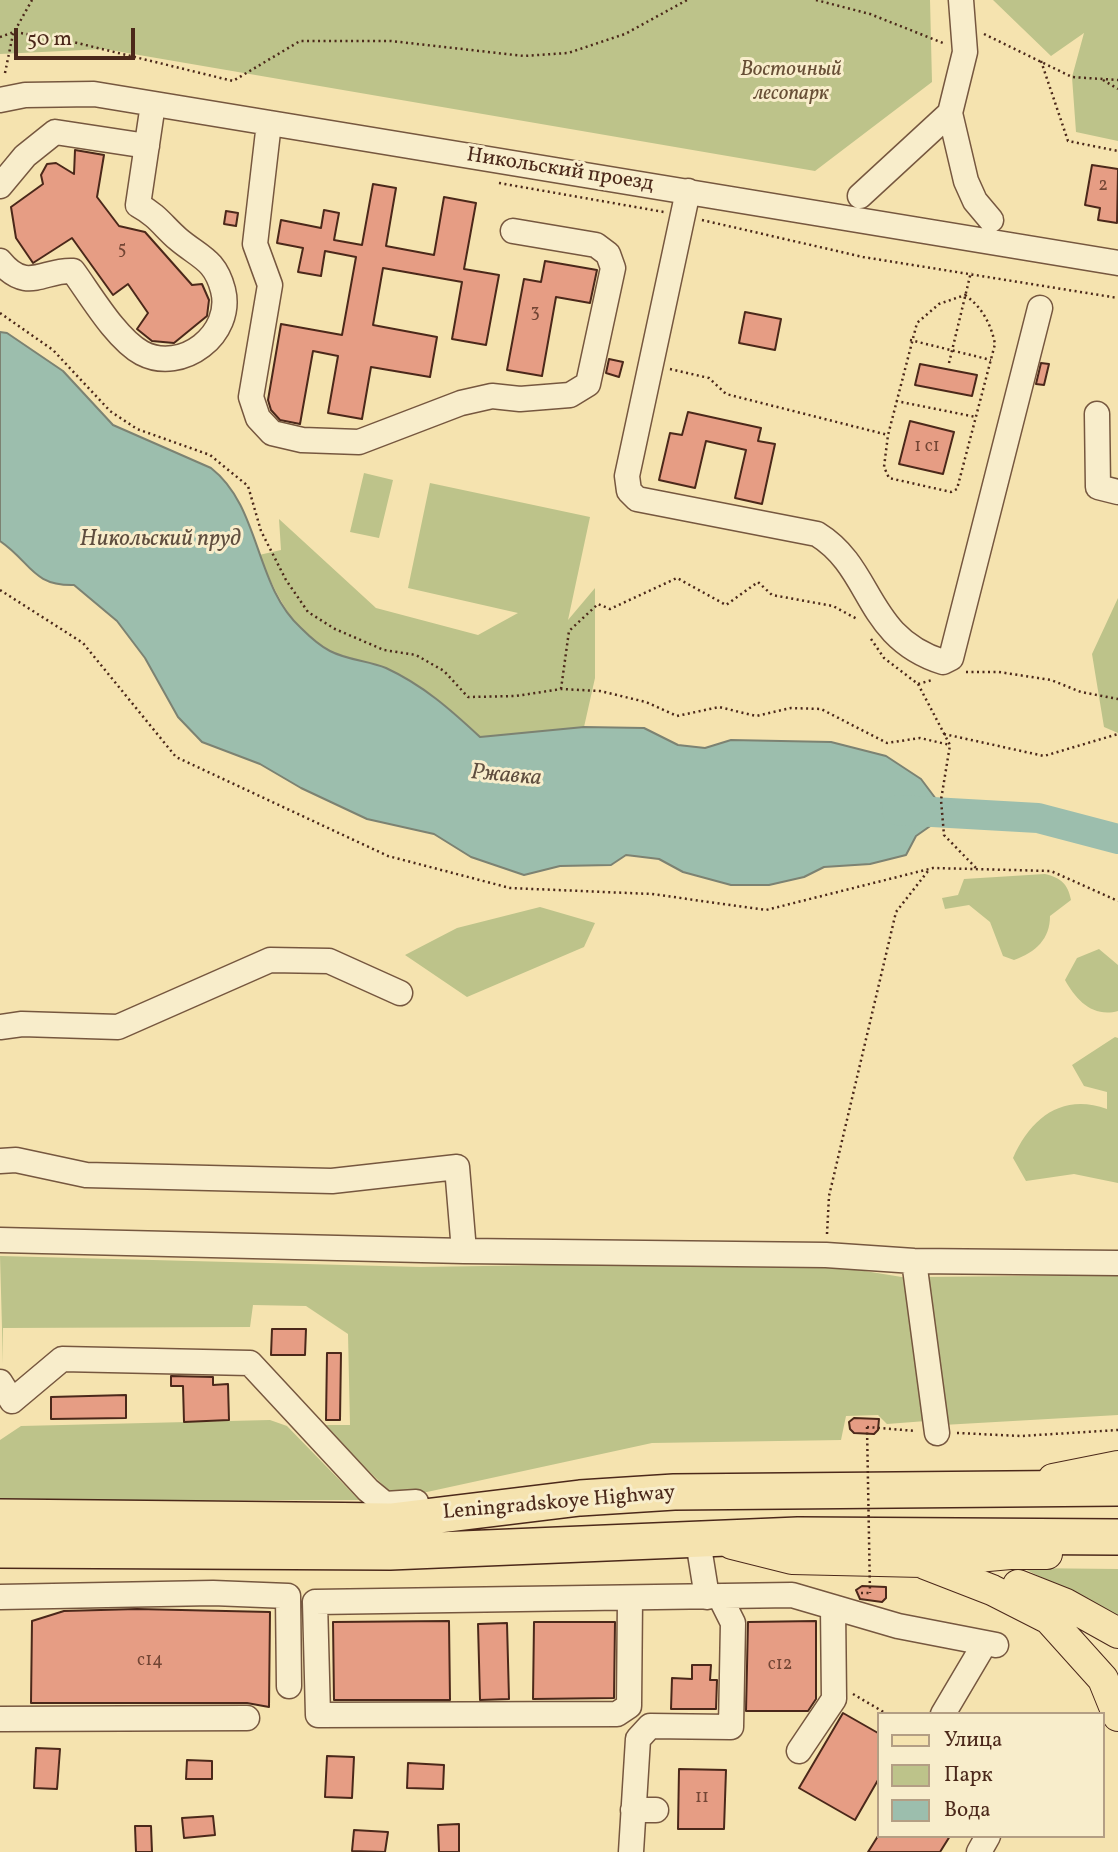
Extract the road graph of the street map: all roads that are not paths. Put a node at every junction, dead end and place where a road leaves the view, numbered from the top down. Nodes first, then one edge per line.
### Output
1 (962, 12) edge
2 (0, 100) edge
3 (153, 104) junction
4 (950, 113) junction
5 (269, 123) junction
6 (147, 146) junction
7 (0, 186) edge
8 (860, 196) dead end
9 (684, 203) junction
10 (979, 212) dead end
11 (513, 231) dead end
12 (0, 261) edge
13 (1118, 263) edge
14 (1041, 308) dead end
15 (1097, 414) dead end
16 (1118, 492) edge
17 (400, 992) dead end
18 (0, 1027) edge
19 (0, 1161) edge
20 (0, 1240) edge
21 (464, 1251) junction
22 (914, 1261) junction
23 (1118, 1263) edge
24 (0, 1382) edge
25 (937, 1433) road end
26 (1118, 1466) edge
27 (1118, 1488) edge
28 (1002, 1489) junction
29 (580, 1498) junction
30 (0, 1517) edge
31 (1118, 1537) edge
32 (708, 1540) junction
33 (0, 1550) edge
34 (1118, 1554) edge
35 (922, 1562) junction
36 (0, 1597) edge
37 (714, 1597) junction
38 (630, 1600) junction
39 (833, 1607) junction
40 (1118, 1633) edge
41 (289, 1686) dead end
42 (944, 1712) edge
43 (1118, 1716) edge
44 (247, 1717) dead end
45 (0, 1719) edge
46 (799, 1751) dead end
47 (631, 1852) edge

1 - 4 street
2 - 3 street, Никольский проезд
3 - 5 street, Никольский проезд
3 - 6 street
4 - 8 street
4 - 10 street
5 - 9 street, Никольский проезд
5 - 11 street
6 - 7 street
6 - 12 street
9 - 13 street, Никольский проезд
9 - 14 street
15 - 16 street
17 - 18 street
19 - 21 street
20 - 21 street
21 - 22 street
22 - 23 street
22 - 25 street
24 - 29 street
26 - 28 main road
27 - 28 highway, Leningradskoye Highway
28 - 29 highway, Leningradskoye Highway
29 - 30 highway, Leningradskoye Highway
31 - 32 highway, Leningradskoye Highway
32 - 33 highway, Leningradskoye Highway
32 - 35 main road
32 - 37 street
34 - 35 main road
35 - 40 main road
35 - 43 main road
36 - 41 street
37 - 38 street
37 - 39 street
37 - 47 street
38 - 38 street
39 - 42 street
39 - 46 street
44 - 45 street

